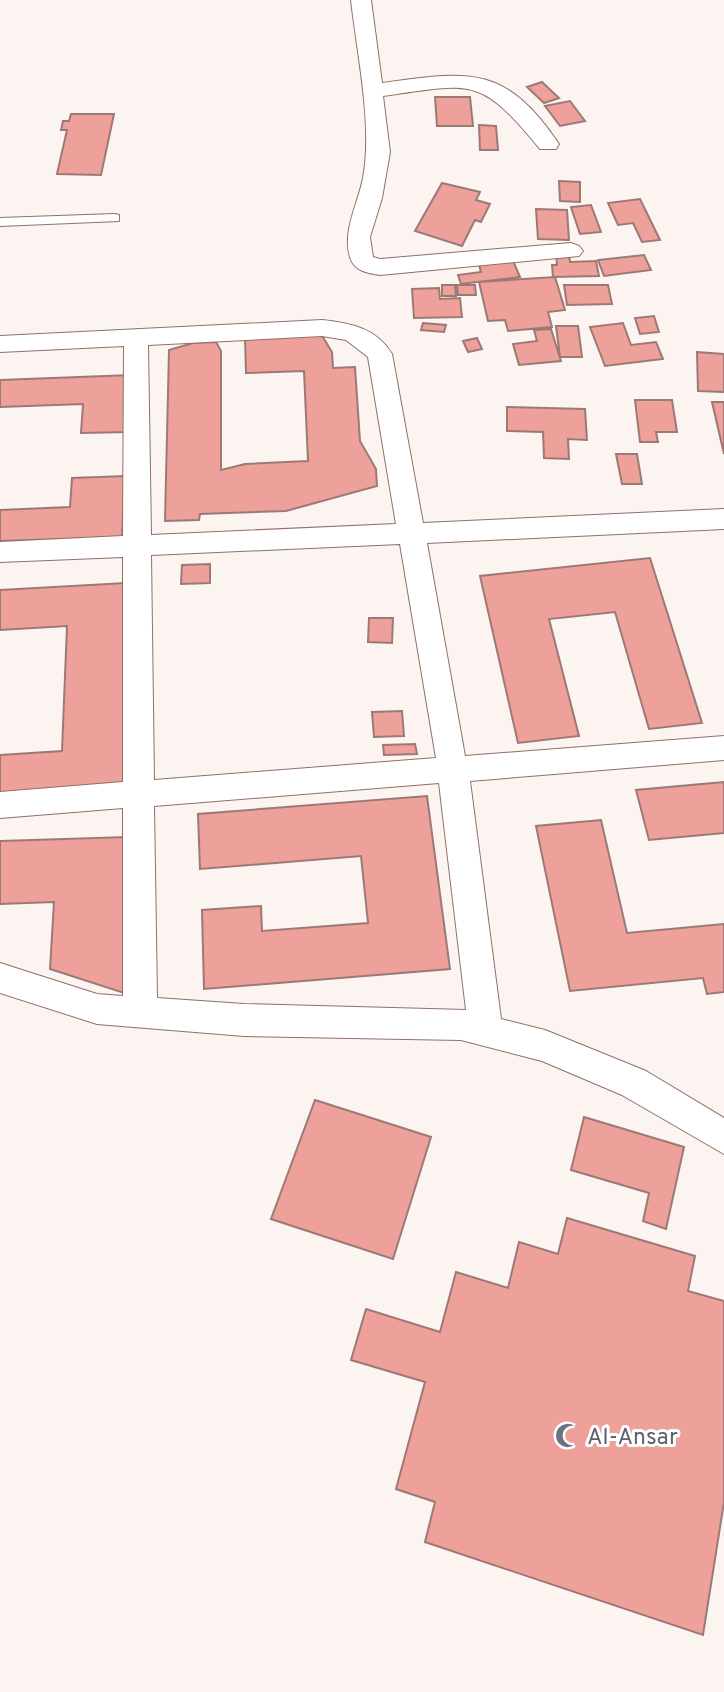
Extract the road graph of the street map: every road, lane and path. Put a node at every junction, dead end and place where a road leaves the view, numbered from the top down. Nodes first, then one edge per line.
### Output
1 (361, 0) edge
2 (372, 91) junction
3 (548, 144) dead end
4 (115, 218) dead end
5 (0, 222) edge
6 (570, 251) dead end
7 (136, 337) junction
8 (0, 344) edge
9 (724, 519) edge
10 (413, 533) junction
11 (138, 546) junction
12 (0, 552) edge
13 (724, 748) edge
14 (453, 771) junction
15 (139, 794) junction
16 (0, 805) edge
17 (0, 978) edge
18 (140, 1012) junction
19 (486, 1031) junction
20 (724, 1137) edge

1 - 2 street
2 - 3 street
2 - 6 street
4 - 5 lane
7 - 8 street
7 - 10 street
7 - 11 street
9 - 10 street
10 - 11 street
10 - 14 street
11 - 12 street
11 - 15 street
13 - 14 street
14 - 15 street
14 - 19 street
15 - 16 street
15 - 18 street
17 - 18 street
18 - 19 street
19 - 20 street

